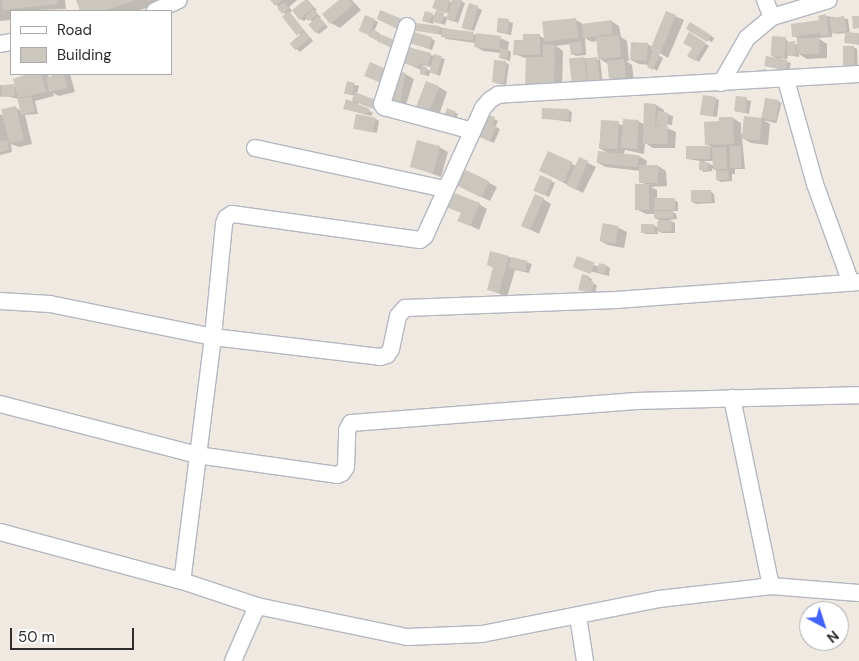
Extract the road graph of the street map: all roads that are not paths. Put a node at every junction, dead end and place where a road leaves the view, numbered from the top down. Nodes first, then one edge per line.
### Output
1 (179, 0) edge
2 (765, 0) edge
3 (830, 0) edge
4 (157, 10) edge
5 (772, 17) junction
6 (407, 26) dead end
7 (859, 74) edge
8 (786, 80) junction
9 (721, 83) junction
10 (473, 131) junction
11 (255, 148) dead end
12 (445, 189) junction
13 (855, 282) edge
14 (0, 301) edge
15 (213, 337) junction
16 (859, 395) edge
17 (732, 398) junction
18 (0, 404) edge
19 (197, 455) junction
20 (0, 532) edge
21 (182, 581) junction
22 (771, 586) junction
23 (859, 593) edge
24 (257, 606) junction
25 (578, 616) junction
26 (233, 661) edge
27 (585, 661) edge

1 - 4 street
2 - 5 street
3 - 5 street
5 - 9 street
6 - 10 street
7 - 8 street
8 - 9 street
8 - 13 street
9 - 10 street
10 - 12 street
11 - 12 street
12 - 15 street
13 - 15 street
14 - 15 street
15 - 19 street
16 - 17 street
17 - 19 street
17 - 22 street
18 - 19 street
19 - 21 street
20 - 21 street
21 - 24 street
22 - 23 street
22 - 25 street
24 - 25 street
24 - 26 street
25 - 27 street

